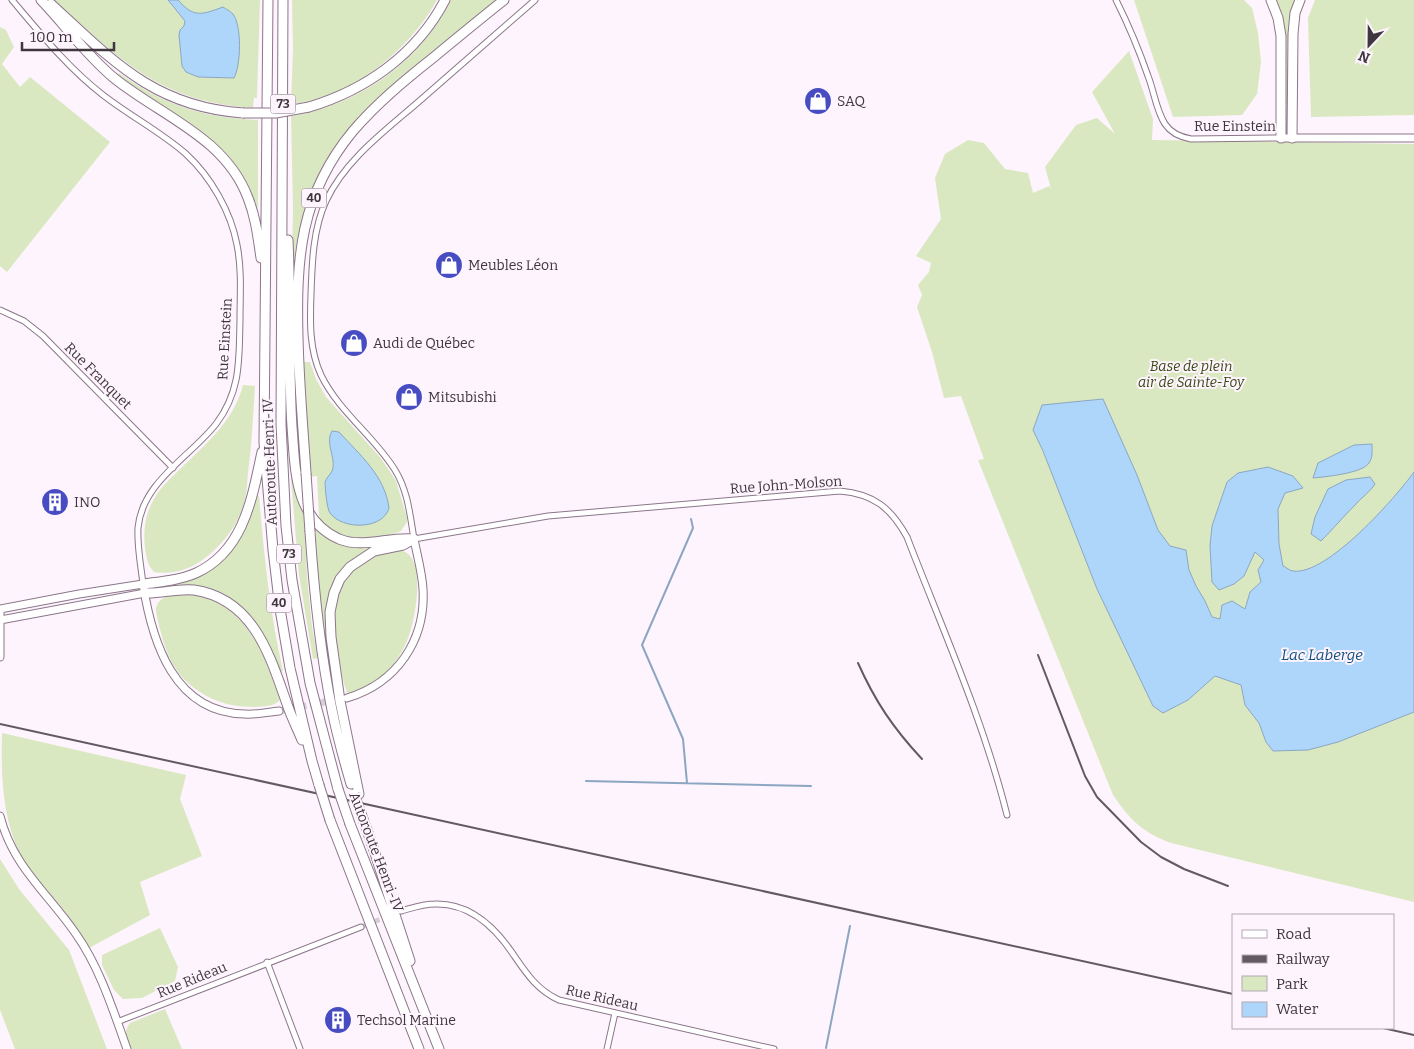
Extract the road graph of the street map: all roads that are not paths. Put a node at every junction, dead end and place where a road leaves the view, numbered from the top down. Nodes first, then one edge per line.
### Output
1 (12, 0) edge
2 (41, 0) edge
3 (47, 0) edge
4 (268, 0) edge
5 (283, 0) edge
6 (444, 0) edge
7 (504, 0) edge
8 (535, 0) edge
9 (1116, 0) edge
10 (1270, 0) edge
11 (1300, 0) edge
12 (1281, 138) junction
13 (1292, 138) junction
14 (1414, 138) edge
15 (282, 141) junction
16 (265, 283) junction
17 (0, 310) edge
18 (264, 442) junction
19 (172, 468) junction
20 (414, 539) junction
21 (144, 588) junction
22 (0, 609) edge
23 (1, 620) edge
24 (0, 657) edge
25 (347, 698) tunnel mouth
26 (279, 711) tunnel mouth
27 (312, 762) junction
28 (357, 794) junction
29 (1007, 814) dead end
30 (0, 816) edge
31 (401, 911) dead end
32 (361, 927) tunnel mouth
33 (267, 962) junction
34 (615, 1013) junction
35 (428, 1019) junction
36 (117, 1022) junction
37 (127, 1049) edge
38 (300, 1049) edge
39 (419, 1049) edge
40 (440, 1049) edge
41 (607, 1049) edge
42 (774, 1049) edge

1 - 19 street, Rue Einstein
2 - 16 highway
3 - 6 highway, bridge
4 - 16 highway, Autoroute Henri-IV / 40
5 - 15 highway, Autoroute Henri-IV / 73
7 - 28 highway, 40, bridge
8 - 20 street
9 - 12 street, Rue Einstein
10 - 12 highway
11 - 13 highway
12 - 13 street, Rue Einstein
13 - 14 street, Rue Einstein
15 - 20 highway
15 - 35 highway, Autoroute Henri-IV / 73, bridge
16 - 18 highway, Autoroute Henri-IV / 40
17 - 19 street, Rue Franquet
18 - 21 highway
18 - 27 highway, Autoroute Henri-IV / 40
19 - 21 street, Rue Einstein
20 - 25 street
20 - 28 highway
20 - 29 street, Rue John-Molson
21 - 22 street
21 - 23 street
21 - 26 street, Rue Einstein
21 - 27 highway
22 - 23 street
23 - 24 street
27 - 39 highway, Autoroute Henri-IV / 40, bridge
28 - 35 highway, 40, bridge
30 - 36 street
31 - 34 street, Rue Rideau
32 - 33 street, Rue Rideau
33 - 36 street, Rue Rideau
33 - 38 street
34 - 41 street
34 - 42 street, Rue Rideau
35 - 40 highway, Autoroute Henri-IV / 40
36 - 37 street

